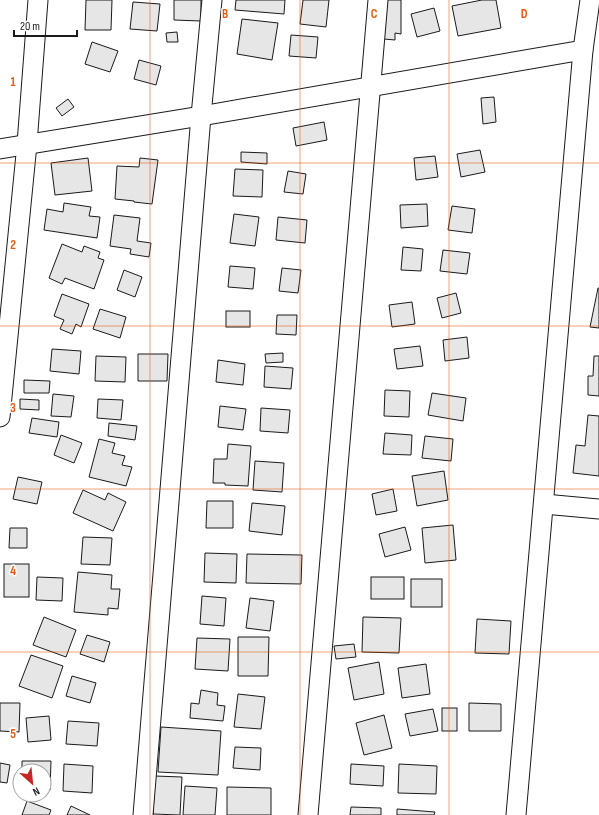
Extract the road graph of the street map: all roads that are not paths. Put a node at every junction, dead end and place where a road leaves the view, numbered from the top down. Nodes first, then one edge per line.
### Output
1 (38, 0) edge
2 (212, 0) edge
3 (378, 0) edge
4 (590, 0) edge
5 (583, 50) junction
6 (371, 86) junction
7 (201, 116) junction
8 (27, 144) junction
9 (0, 149) edge
10 (0, 418) edge
11 (544, 504) junction
12 (599, 509) edge
13 (143, 815) edge
14 (308, 815) edge
15 (516, 815) edge

1 - 8 street
2 - 7 street
3 - 6 street
4 - 5 street
5 - 6 street
5 - 11 street
6 - 7 street
6 - 14 street
7 - 8 street
7 - 13 street
8 - 9 street
8 - 10 street
11 - 12 street
11 - 15 street

